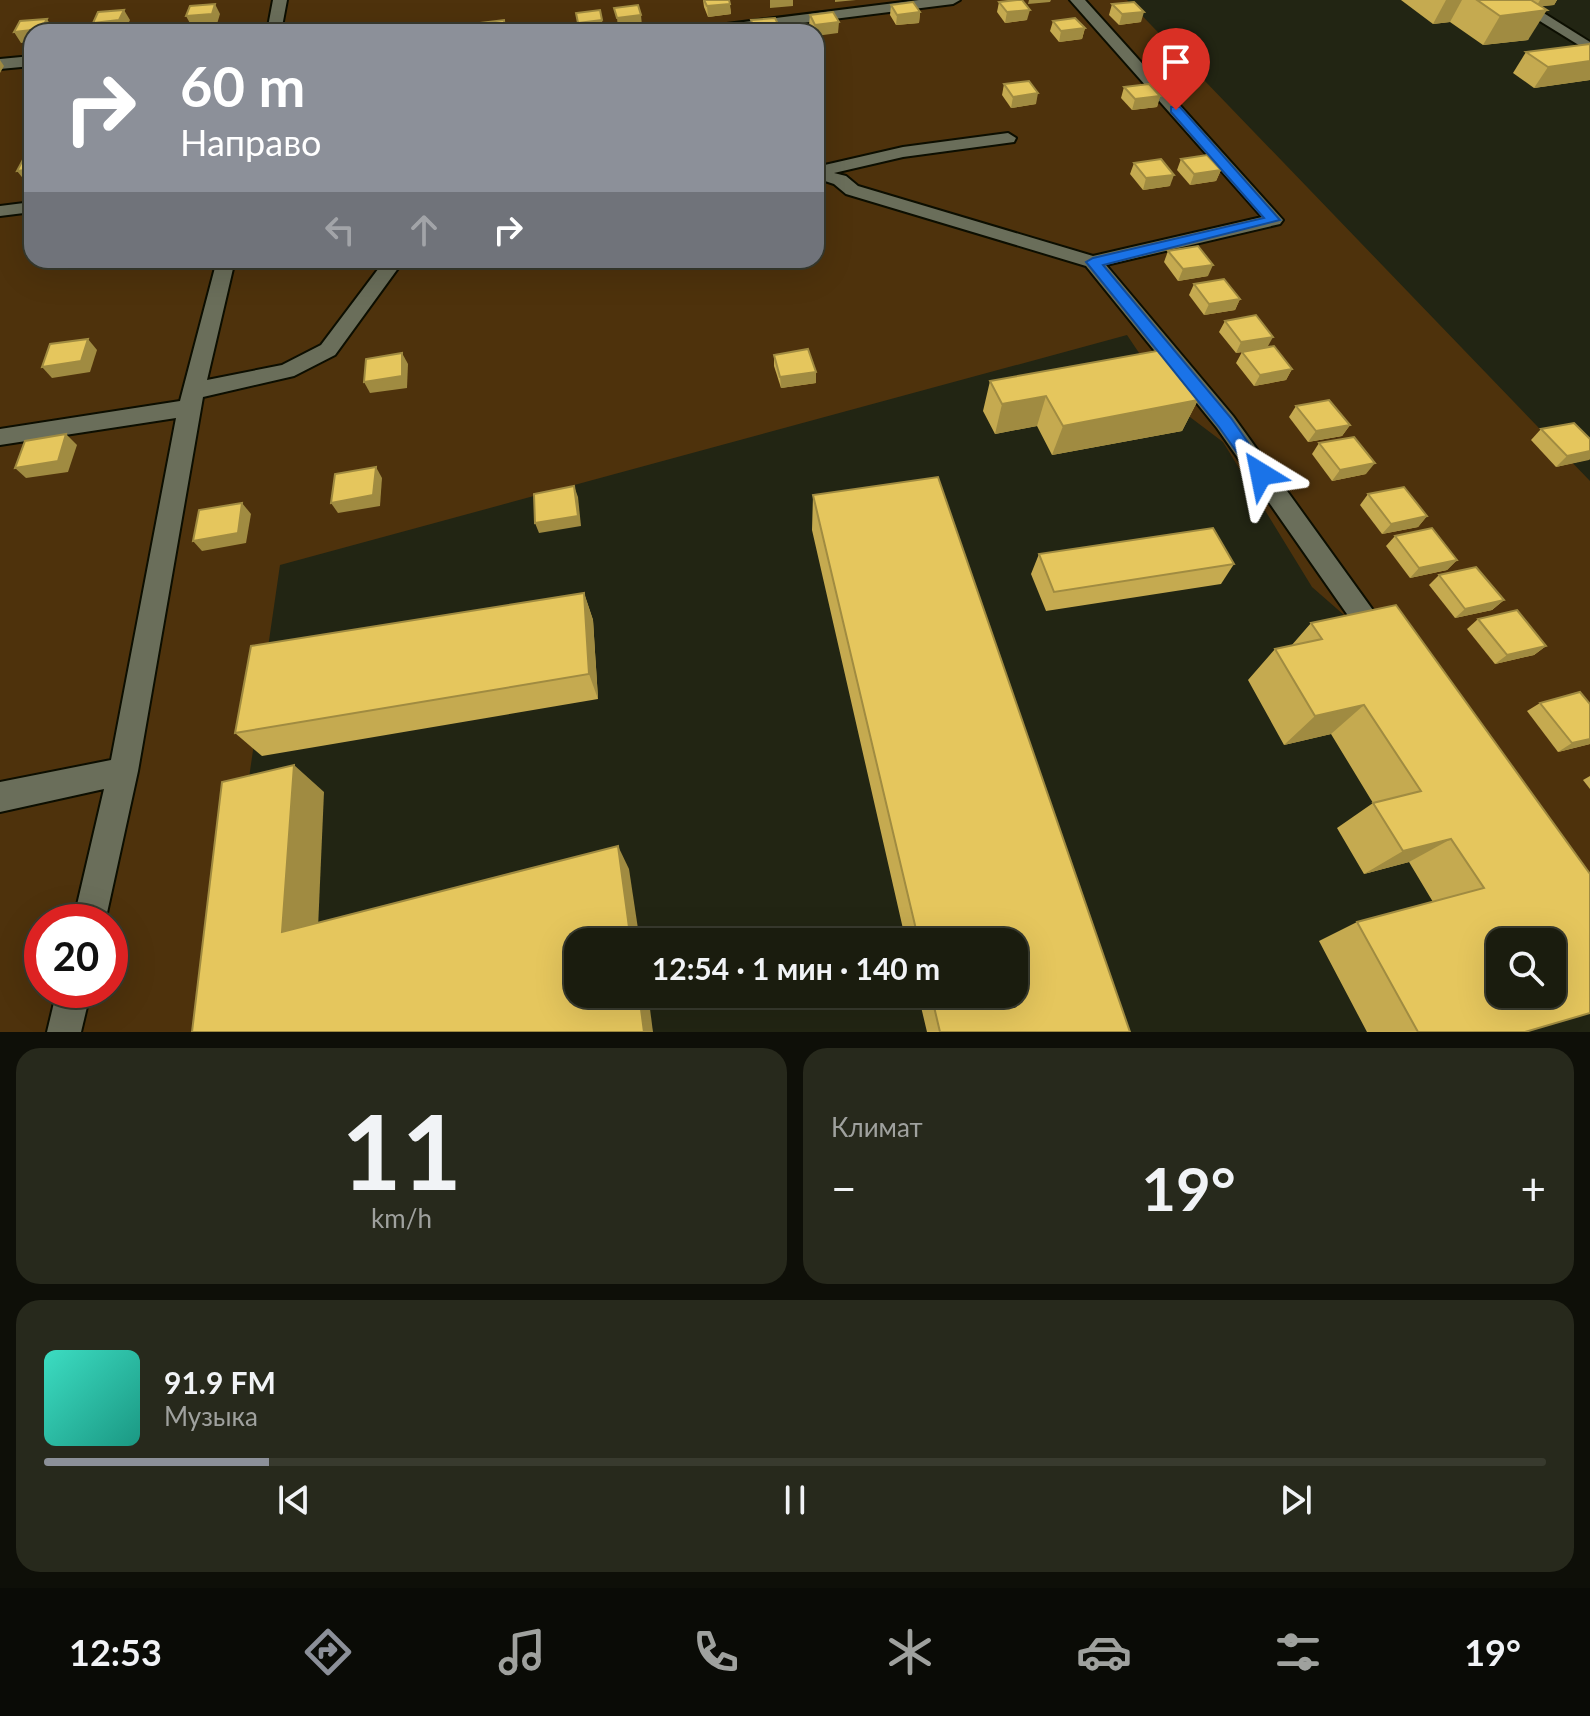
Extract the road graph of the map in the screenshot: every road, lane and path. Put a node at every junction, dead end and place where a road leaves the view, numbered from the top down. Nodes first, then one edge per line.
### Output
1 (280, 0) edge
2 (953, 0) edge
3 (1077, 0) edge
4 (1513, 0) edge
5 (276, 24) edge
6 (760, 24) edge
7 (1590, 48) edge
8 (24, 62) edge
9 (0, 64) edge
10 (1008, 138) dead end
11 (824, 171) edge
12 (824, 175) edge
13 (24, 208) edge
14 (0, 211) edge
15 (1093, 262) junction
16 (224, 268) edge
17 (389, 268) edge
18 (191, 400) junction
19 (0, 437) edge
20 (1389, 653) edge
21 (123, 771) junction
22 (0, 797) edge
23 (93, 904) edge
24 (70, 1008) edge
25 (64, 1032) edge

1 - 5 street
2 - 6 street
3 - 15 street
4 - 7 street
8 - 9 street
10 - 11 street
12 - 15 street
13 - 14 street
15 - 20 street
16 - 18 street
17 - 18 street
18 - 19 street
18 - 21 street
21 - 22 street
21 - 23 street
24 - 25 street

